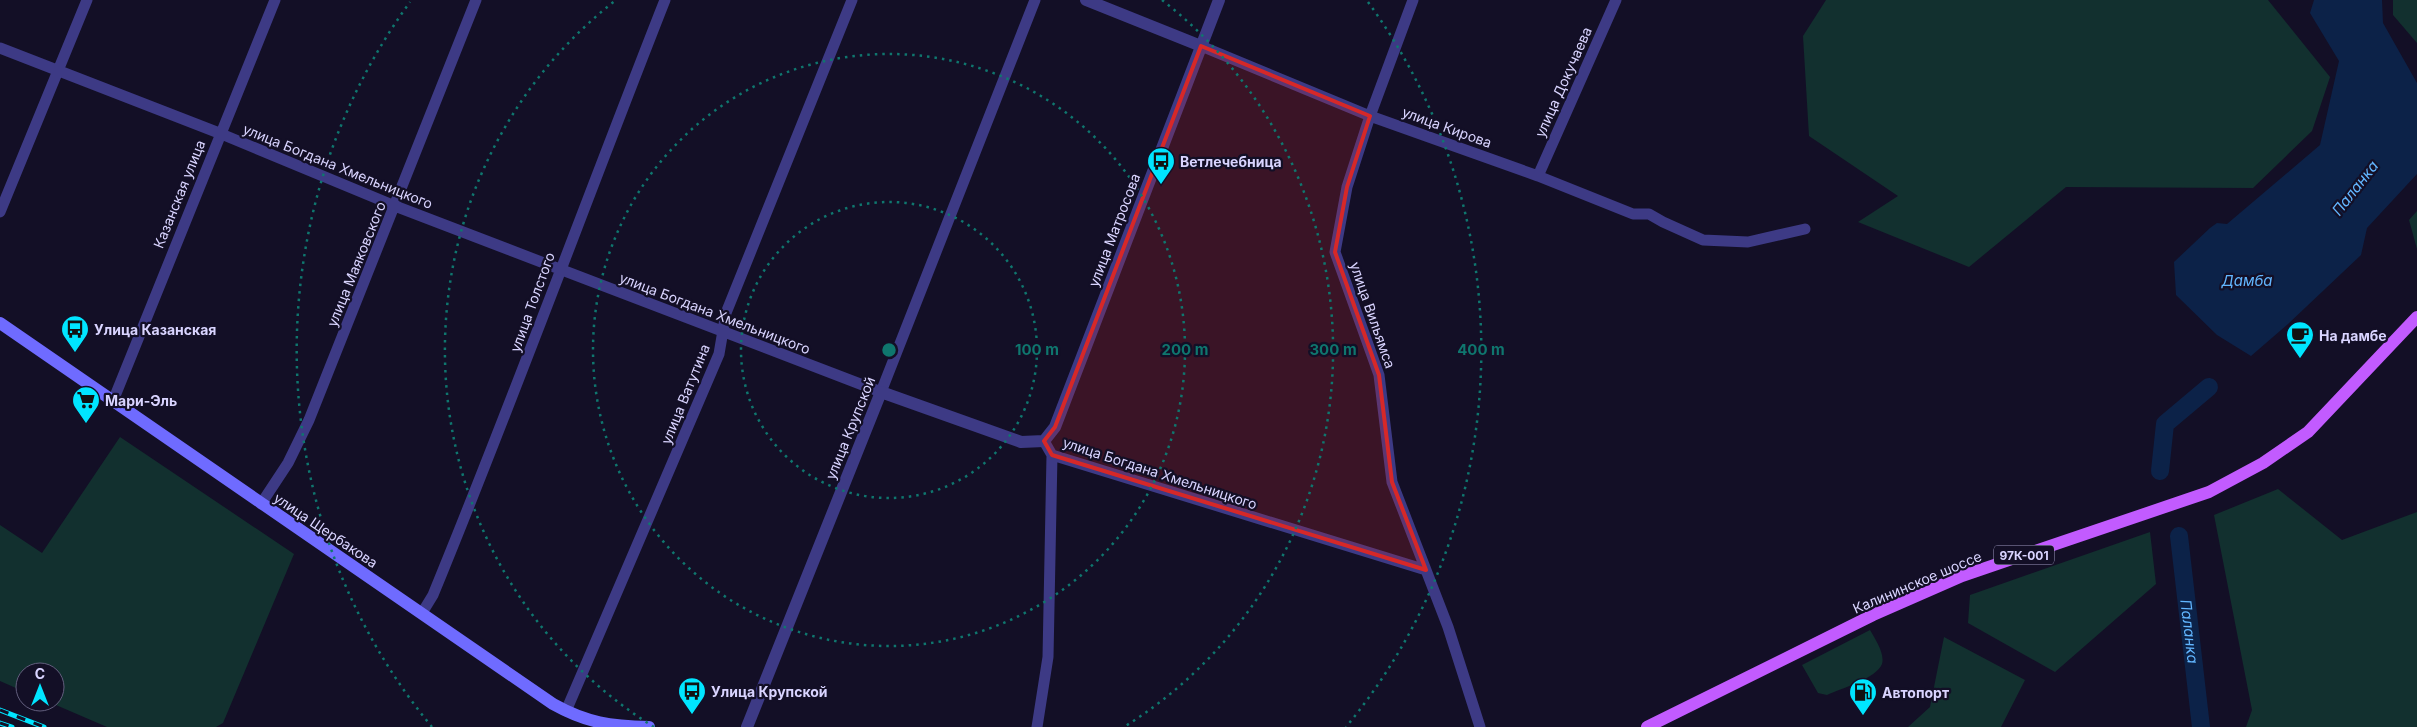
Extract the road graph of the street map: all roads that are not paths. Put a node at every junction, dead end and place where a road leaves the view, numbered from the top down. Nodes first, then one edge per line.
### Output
1 (87, 0) edge
2 (274, 0) edge
3 (476, 0) edge
4 (665, 0) edge
5 (852, 0) edge
6 (1036, 0) edge
7 (1086, 0) edge
8 (1219, 0) edge
9 (1413, 0) edge
10 (1616, 0) edge
11 (1201, 46) junction
12 (0, 48) edge
13 (58, 70) junction
14 (1370, 116) junction
15 (219, 133) junction
16 (1538, 176) junction
17 (395, 206) junction
18 (0, 212) edge
19 (1805, 229) dead end
20 (560, 268) junction
21 (2417, 317) edge
22 (0, 323) edge
23 (723, 333) junction
24 (880, 392) junction
25 (113, 400) junction
26 (1044, 441) junction
27 (1052, 455) junction
28 (261, 504) junction
29 (1426, 570) junction
30 (422, 613) junction
31 (566, 712) junction
32 (649, 727) edge
33 (747, 727) edge
34 (1037, 727) edge
35 (1480, 727) edge
36 (1647, 727) edge

1 - 13 street
2 - 15 street, Казанская улица
3 - 17 street, улица Маяковского
4 - 20 street, улица Толстого
5 - 23 street, улица Ватутина
6 - 24 street, улица Крупской
7 - 11 street, улица Кирова
8 - 11 street, улица Матросова
9 - 14 street, улица Вильямса
10 - 16 street, улица Докучаева
11 - 14 street, улица Кирова
11 - 26 street, улица Матросова
12 - 13 street, улица Богдана Хмельницкого
13 - 15 street, улица Богдана Хмельницкого
13 - 18 street
14 - 16 street, улица Кирова
14 - 29 street, улица Вильямса
15 - 17 street, улица Богдана Хмельницкого
15 - 25 street, Казанская улица
16 - 19 street, улица Кирова
17 - 20 street, улица Богдана Хмельницкого
17 - 28 street, улица Маяковского
20 - 23 street, улица Богдана Хмельницкого
20 - 30 street, улица Толстого
21 - 36 main road, Калининское шоссе / 97К-001
22 - 25 main road, улица Щербакова
23 - 24 street, улица Богдана Хмельницкого
23 - 31 street, улица Ватутина
24 - 26 street, улица Богдана Хмельницкого
24 - 33 street, улица Крупской
25 - 28 main road, улица Щербакова
26 - 27 street, улица Богдана Хмельницкого
27 - 29 street, улица Богдана Хмельницкого
27 - 34 street
28 - 30 main road, улица Щербакова
29 - 35 street, улица Вильямса
30 - 31 main road, улица Щербакова
31 - 32 main road, улица Щербакова

